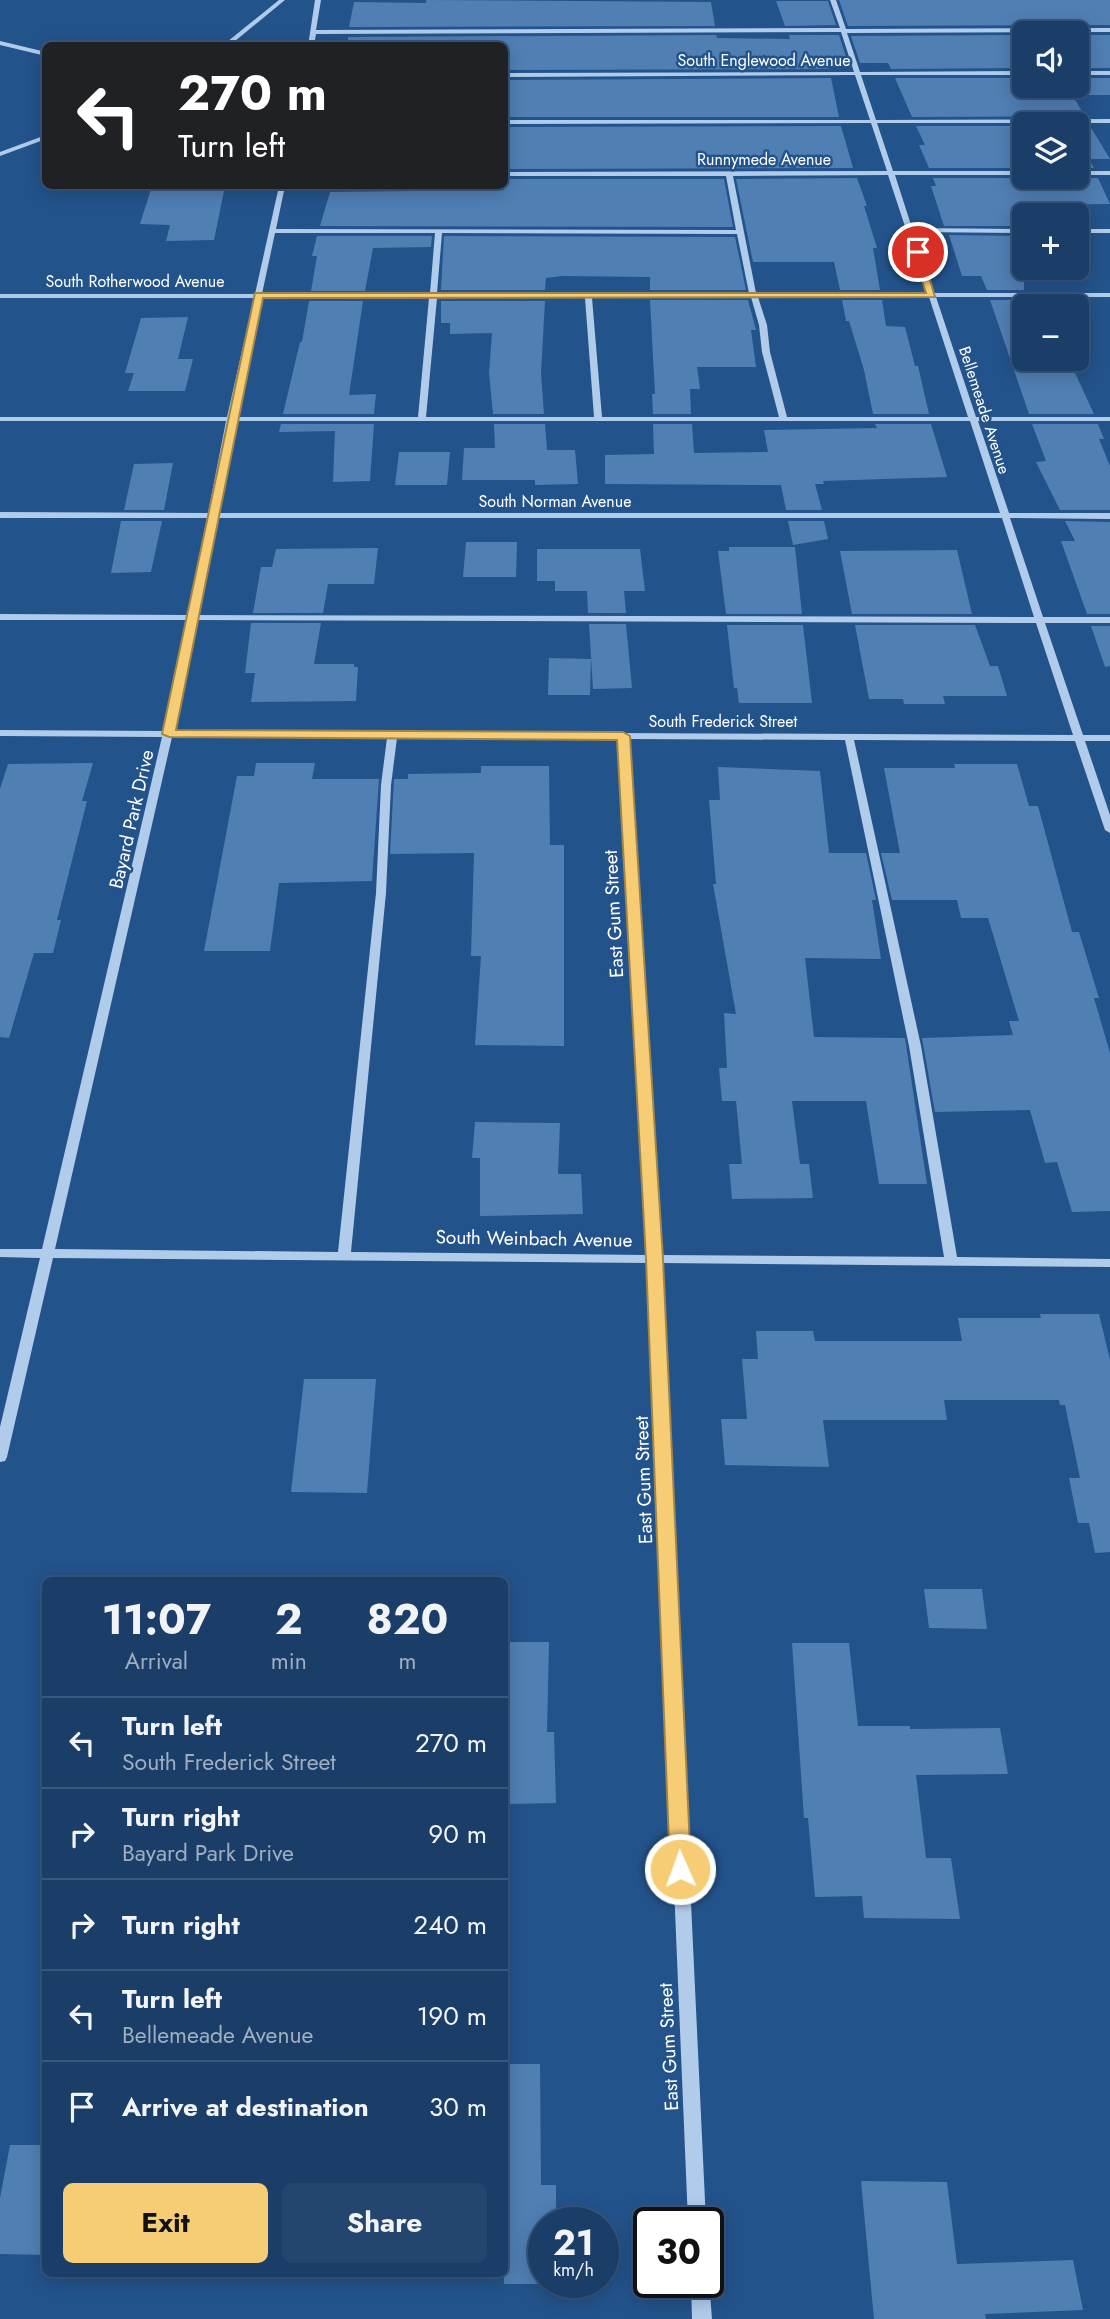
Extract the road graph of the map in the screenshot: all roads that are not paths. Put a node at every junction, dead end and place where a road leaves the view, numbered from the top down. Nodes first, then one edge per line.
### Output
1 (282, 0) edge
2 (318, 0) edge
3 (833, 0) edge
4 (843, 30) junction
5 (1110, 30) edge
6 (313, 32) junction
7 (230, 42) edge
8 (312, 42) edge
9 (0, 43) edge
10 (42, 53) edge
11 (1012, 73) edge
12 (1089, 73) edge
13 (1110, 73) edge
14 (857, 74) junction
15 (508, 75) edge
16 (1110, 121) edge
17 (508, 122) edge
18 (874, 122) junction
19 (42, 138) edge
20 (0, 154) edge
21 (729, 173) junction
22 (1012, 173) edge
23 (1089, 173) edge
24 (1110, 173) edge
25 (508, 174) edge
26 (892, 174) junction
27 (281, 189) edge
28 (911, 230) junction
29 (273, 231) junction
30 (439, 231) junction
31 (1012, 231) edge
32 (1089, 231) edge
33 (1110, 231) edge
34 (740, 232) junction
35 (259, 295) junction
36 (434, 295) junction
37 (588, 295) junction
38 (754, 295) junction
39 (932, 295) junction
40 (1110, 295) edge
41 (0, 296) edge
42 (232, 417) junction
43 (972, 417) junction
44 (0, 419) edge
45 (422, 419) junction
46 (598, 419) junction
47 (783, 419) junction
48 (1110, 419) edge
49 (0, 515) edge
50 (212, 515) junction
51 (1005, 516) junction
52 (1110, 516) edge
53 (191, 616) junction
54 (0, 617) edge
55 (1110, 620) edge
56 (1040, 621) junction
57 (0, 733) edge
58 (169, 734) junction
59 (392, 735) junction
60 (623, 736) junction
61 (849, 737) junction
62 (1079, 738) junction
63 (1110, 738) edge
64 (1110, 830) edge
65 (0, 1253) edge
66 (49, 1254) junction
67 (344, 1256) junction
68 (654, 1259) junction
69 (951, 1262) junction
70 (1110, 1263) edge
71 (0, 1457) edge
72 (696, 2207) edge
73 (701, 2298) edge
74 (702, 2319) edge

1 - 7 street
2 - 6 street
3 - 4 street, Bellemeade Avenue
4 - 5 street
4 - 6 street
4 - 14 street, Bellemeade Avenue
6 - 8 street
9 - 10 street
11 - 14 street, South Englewood Avenue
12 - 13 street
14 - 15 street, South Englewood Avenue
14 - 18 street, Bellemeade Avenue
16 - 18 street
17 - 18 street
18 - 26 street, Bellemeade Avenue
19 - 20 street
21 - 25 street, Runnymede Avenue
21 - 26 street, Runnymede Avenue
21 - 34 street
22 - 26 street, Runnymede Avenue
23 - 24 street
26 - 28 street, Bellemeade Avenue
27 - 29 street, Bayard Park Drive
28 - 31 street
28 - 39 street, Bellemeade Avenue
29 - 30 street
29 - 35 street, Bayard Park Drive
30 - 34 street
30 - 36 street
32 - 33 street
34 - 38 street
35 - 36 street, South Rotherwood Avenue
35 - 41 street, South Rotherwood Avenue
35 - 42 street, Bayard Park Drive
36 - 37 street, South Rotherwood Avenue
36 - 45 street
37 - 38 street, South Rotherwood Avenue
37 - 46 street
38 - 39 street, South Rotherwood Avenue
38 - 47 street
39 - 40 street, South Rotherwood Avenue
39 - 43 street, Bellemeade Avenue
42 - 44 street
42 - 45 street
42 - 50 street, Bayard Park Drive
43 - 47 street
43 - 48 street
43 - 51 street, Bellemeade Avenue
45 - 46 street
46 - 47 street
49 - 50 street, South Norman Avenue
50 - 51 street, South Norman Avenue
50 - 53 street, Bayard Park Drive
51 - 52 street, South Norman Avenue
51 - 56 street, Bellemeade Avenue
53 - 54 street
53 - 56 street
53 - 58 street, Bayard Park Drive
55 - 56 street
56 - 62 street, Bellemeade Avenue
57 - 58 street, South Frederick Street
58 - 59 street, South Frederick Street
58 - 66 street, Bayard Park Drive
59 - 60 street, South Frederick Street
59 - 67 street
60 - 61 street, South Frederick Street
60 - 68 street, East Gum Street
61 - 62 street, South Frederick Street
61 - 69 street
62 - 63 street, South Frederick Street
62 - 64 street, Bellemeade Avenue
65 - 66 street, South Weinbach Avenue
66 - 67 street, South Weinbach Avenue
66 - 71 street, Bayard Park Drive
67 - 68 street, South Weinbach Avenue
68 - 69 street, South Weinbach Avenue
68 - 72 street, East Gum Street
69 - 70 street, South Weinbach Avenue
73 - 74 street

